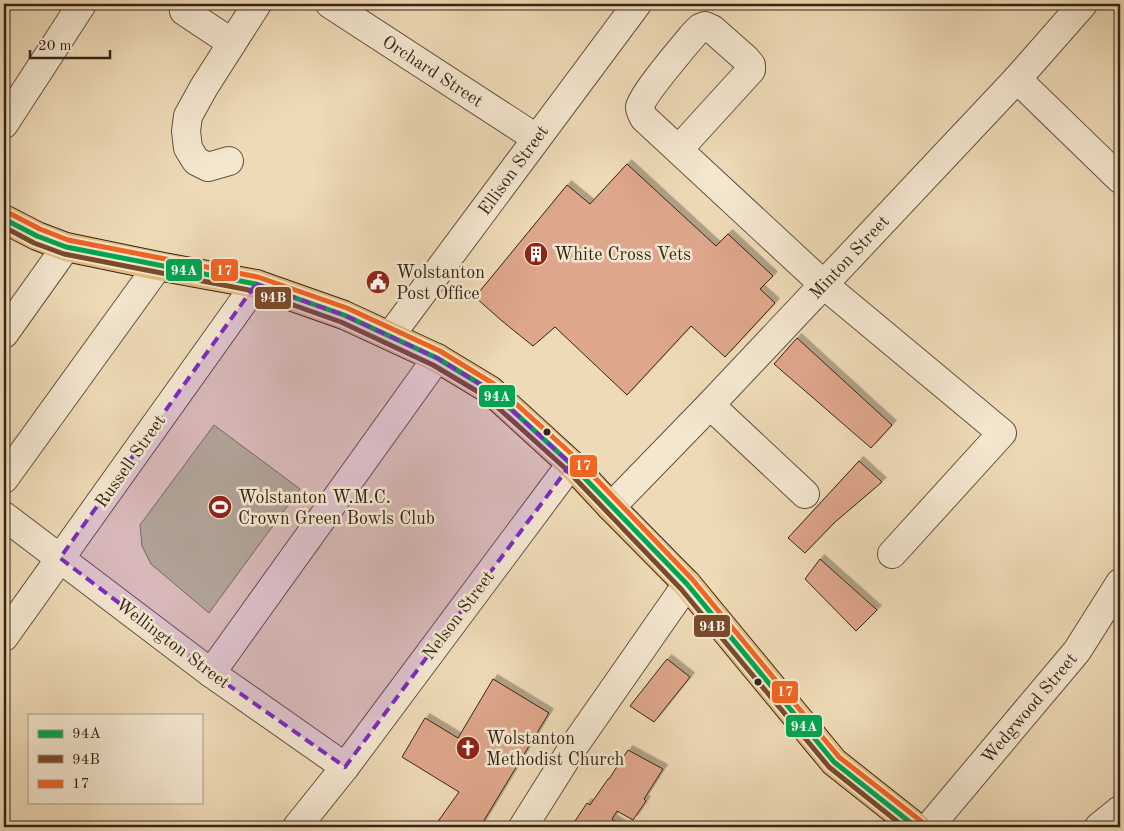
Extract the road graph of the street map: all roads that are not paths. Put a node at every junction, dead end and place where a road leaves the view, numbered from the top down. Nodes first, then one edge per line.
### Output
1 (82, 4) edge
2 (257, 4) edge
3 (330, 4) edge
4 (637, 4) edge
5 (1083, 4) edge
6 (184, 11) dead end
7 (232, 43) junction
8 (1017, 79) junction
9 (4, 124) edge
10 (536, 138) junction
11 (678, 149) dead end
12 (230, 161) dead end
13 (1120, 179) edge
14 (4, 219) edge
15 (66, 247) junction
16 (158, 266) junction
17 (256, 284) junction
18 (823, 284) junction
19 (4, 334) edge
20 (390, 336) junction
21 (437, 358) junction
22 (710, 405) junction
23 (572, 464) junction
24 (4, 479) edge
25 (805, 494) dead end
26 (611, 507) junction
27 (4, 516) edge
28 (892, 554) dead end
29 (60, 558) junction
30 (1120, 583) edge
31 (687, 584) junction
32 (4, 637) edge
33 (211, 673) junction
34 (345, 767) junction
35 (1120, 810) edge
36 (297, 827) edge
37 (522, 827) edge
38 (916, 827) edge
39 (929, 827) edge
40 (1099, 827) edge

1 - 9 street
2 - 7 street
3 - 10 street, Orchard Street
4 - 10 street, Ellison Street
5 - 8 street, Minton Street
6 - 7 street
7 - 12 street
8 - 13 street
8 - 18 street, Minton Street
10 - 20 street, Ellison Street
11 - 18 street
14 - 15 main road
15 - 16 main road
15 - 19 street
16 - 17 main road
16 - 24 street
17 - 20 main road
17 - 29 street, Russell Street
18 - 22 street, Minton Street
18 - 28 street
20 - 21 main road
21 - 23 main road
21 - 33 street
22 - 25 street
22 - 26 street, Minton Street
23 - 26 main road
23 - 34 street, Nelson Street
26 - 31 main road
27 - 29 street, Wellington Street
29 - 32 street, Russell Street
29 - 33 street, Wellington Street
30 - 39 street, Wedgwood Street
31 - 37 street
31 - 38 main road
33 - 34 street, Wellington Street
34 - 36 street, Nelson Street
35 - 40 street

